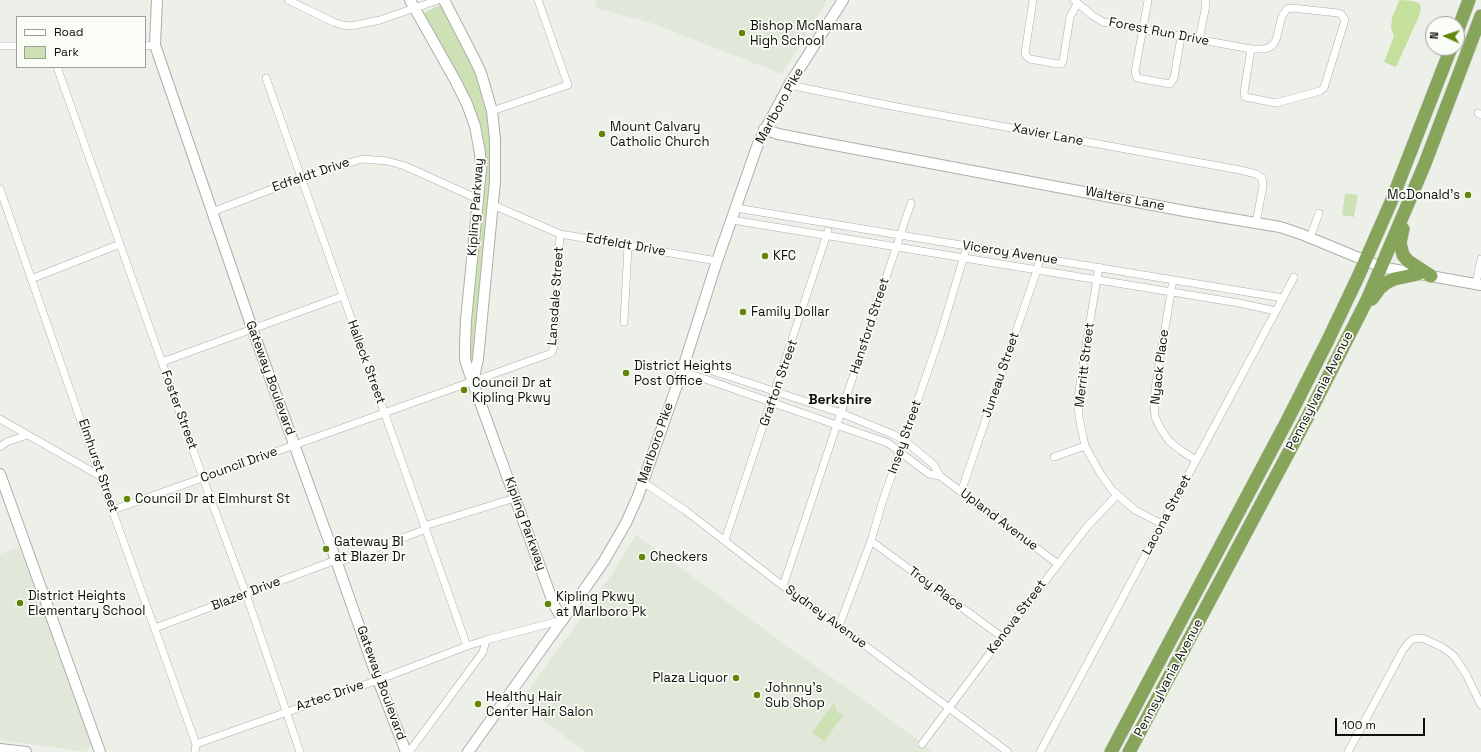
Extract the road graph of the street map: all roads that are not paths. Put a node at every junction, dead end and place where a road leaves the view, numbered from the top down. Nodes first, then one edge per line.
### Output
1 (157, 0) edge
2 (288, 0) edge
3 (438, 0) edge
4 (444, 0) edge
5 (538, 0) edge
6 (843, 0) edge
7 (1033, 0) edge
8 (1148, 0) edge
9 (1205, 0) edge
10 (1469, 0) edge
11 (1076, 2) edge
12 (412, 4) edge
13 (1463, 16) edge
14 (1481, 16) edge
15 (1143, 29) junction
16 (1181, 37) junction
17 (1199, 40) junction
18 (0, 46) edge
19 (16, 46) edge
20 (150, 46) edge
21 (1251, 49) junction
22 (1448, 56) edge
23 (57, 68) edge
24 (266, 78) dead end
25 (789, 85) junction
26 (492, 111) junction
27 (764, 129) junction
28 (301, 178) junction
29 (0, 189) edge
30 (1411, 198) junction
31 (478, 199) junction
32 (911, 203) dead end
33 (493, 205) junction
34 (736, 208) junction
35 (212, 212) junction
36 (1319, 213) dead end
37 (732, 220) junction
38 (1256, 223) junction
39 (830, 225) junction
40 (560, 234) junction
41 (827, 235) junction
42 (900, 235) junction
43 (1310, 238) junction
44 (120, 244) junction
45 (628, 246) junction
46 (896, 246) junction
47 (968, 246) junction
48 (964, 258) junction
49 (1040, 258) junction
50 (1481, 259) edge
51 (717, 261) junction
52 (1365, 262) junction
53 (1381, 267) junction
54 (1099, 268) junction
55 (1037, 270) junction
56 (1424, 275) junction
57 (1294, 277) dead end
58 (32, 279) junction
59 (1097, 280) junction
60 (1173, 280) junction
61 (1478, 284) edge
62 (1171, 292) junction
63 (343, 296) junction
64 (1283, 298) junction
65 (1276, 311) junction
66 (624, 322) dead end
67 (1356, 322) junction
68 (252, 328) junction
69 (547, 355) joint
70 (162, 362) junction
71 (683, 366) junction
72 (472, 382) junction
73 (776, 392) junction
74 (772, 402) junction
75 (384, 413) junction
76 (841, 413) junction
77 (0, 419) edge
78 (837, 424) junction
79 (27, 435) junction
80 (904, 440) junction
81 (294, 445) junction
82 (1085, 446) junction
83 (0, 447) edge
84 (900, 453) junction
85 (1054, 457) dead end
86 (1196, 460) junction
87 (0, 474) edge
88 (100, 476) junction
89 (940, 476) junction
90 (203, 478) junction
91 (643, 482) junction
92 (961, 492) junction
93 (1117, 495) junction
94 (515, 498) junction
95 (113, 510) junction
96 (1162, 524) junction
97 (425, 528) junction
98 (725, 540) junction
99 (871, 541) junction
100 (337, 561) junction
101 (1058, 564) junction
102 (783, 586) junction
103 (246, 594) junction
104 (563, 620) junction
105 (839, 626) junction
106 (155, 628) junction
107 (1002, 637) junction
108 (486, 640) junction
109 (467, 646) junction
110 (378, 680) junction
111 (1481, 705) edge
112 (949, 709) junction
113 (286, 711) junction
114 (196, 744) junction
115 (922, 744) dead end
116 (0, 749) edge
117 (26, 752) edge
118 (100, 752) edge
119 (195, 752) edge
120 (300, 752) edge
121 (408, 752) edge
122 (468, 752) edge
123 (1008, 752) edge
124 (1040, 752) edge
125 (1111, 752) edge
126 (1129, 752) edge
127 (1348, 752) edge

1 - 20 street, Gateway Boulevard
2 - 12 street
3 - 12 street
4 - 26 street, Kipling Parkway
5 - 26 street
6 - 25 street, Marlboro Pike
7 - 11 street
8 - 15 street
9 - 17 street
10 - 13 highway
11 - 15 street, Forest Run Drive
12 - 31 street, Kipling Parkway
14 - 30 highway, Pennsylvania Avenue
15 - 16 street, Forest Run Drive
15 - 16 street
16 - 17 street, Forest Run Drive
17 - 21 street, Forest Run Drive
18 - 19 street
20 - 35 street, Gateway Boulevard
21 - 21 street, Forest Run Drive
22 - 52 highway, Pennsylvania Avenue
23 - 44 street, Foster Street
24 - 28 street, Halleck Street
25 - 27 street, Marlboro Pike
25 - 38 street, Xavier Lane
26 - 33 street, Kipling Parkway
27 - 34 street, Marlboro Pike
27 - 38 street, Walters Lane
28 - 31 street, Edfeldt Drive
28 - 35 street, Edfeldt Drive
28 - 63 street, Halleck Street
29 - 58 street, Elmhurst Street
30 - 53 highway, Pennsylvania Avenue
30 - 56 highway
31 - 72 street, Kipling Parkway
32 - 42 street, Hansford Street
33 - 40 street, Edfeldt Drive
33 - 72 street, Kipling Parkway
34 - 37 street, Marlboro Pike
34 - 39 street, Viceroy Avenue
35 - 68 street, Gateway Boulevard
36 - 43 street
37 - 41 street, Viceroy Avenue
37 - 51 street, Marlboro Pike
38 - 43 street, Walters Lane
39 - 41 street, Grafton Street
39 - 42 street, Viceroy Avenue
40 - 45 street, Edfeldt Drive
40 - 69 street, Lansdale Street
41 - 46 street, Viceroy Avenue
41 - 73 street, Grafton Street
42 - 46 street, Hansford Street
42 - 47 street, Viceroy Avenue
43 - 52 street, Walters Lane
44 - 58 street
44 - 70 street, Foster Street
45 - 51 street, Edfeldt Drive
45 - 66 street
46 - 48 street, Viceroy Avenue
46 - 76 street, Hansford Street
47 - 48 street, Insey Street
47 - 49 street, Viceroy Avenue
48 - 55 street, Viceroy Avenue
48 - 80 street, Insey Street
49 - 54 street, Viceroy Avenue
49 - 55 street, Juneau Street
50 - 61 street
51 - 71 street, Marlboro Pike
52 - 53 street, Walters Lane
52 - 125 highway, Pennsylvania Avenue
53 - 56 street, Walters Lane
53 - 67 highway, Pennsylvania Avenue
54 - 59 street, Merritt Street
54 - 60 street, Viceroy Avenue
55 - 59 street, Viceroy Avenue
55 - 92 street, Juneau Street
56 - 61 street, Walters Lane
56 - 67 highway
57 - 64 street, Lacona Street
58 - 88 street, Elmhurst Street
59 - 62 street, Viceroy Avenue
59 - 82 street, Merritt Street
60 - 62 street, Nyack Place
60 - 64 street, Viceroy Avenue
62 - 65 street, Viceroy Avenue
62 - 86 street, Nyack Place
63 - 68 street
63 - 75 street, Halleck Street
64 - 65 street, Lacona Street
65 - 86 street, Lacona Street
67 - 126 highway, Pennsylvania Avenue
68 - 70 street
68 - 81 street, Gateway Boulevard
69 - 72 street, Council Drive
70 - 90 street, Foster Street
71 - 73 street, Upland Avenue
71 - 74 street, Upland Avenue
71 - 91 street, Marlboro Pike
72 - 75 street, Council Drive
72 - 94 street, Kipling Parkway
73 - 74 street, Grafton Street
73 - 76 street, Upland Avenue
74 - 78 street, Upland Avenue
74 - 98 street, Grafton Street
75 - 81 street, Council Drive
75 - 97 street, Halleck Street
76 - 78 street, Hansford Street
76 - 80 street, Upland Avenue
77 - 79 street
78 - 84 street, Upland Avenue
78 - 102 street, Hansford Street
79 - 83 street
79 - 88 street
80 - 84 street, Insey Street
80 - 89 street, Upland Avenue
81 - 90 street, Council Drive
81 - 100 street, Gateway Boulevard
82 - 85 street
82 - 93 street, Merritt Street
84 - 89 street, Upland Avenue
84 - 99 street, Insey Street
86 - 96 street, Lacona Street
87 - 118 street
88 - 95 street, Elmhurst Street
89 - 92 street, Upland Avenue
90 - 95 street, Council Drive
90 - 103 street, Foster Street
91 - 98 street, Sydney Avenue
91 - 104 street, Marlboro Pike
92 - 101 street, Upland Avenue
93 - 96 street, Merritt Street
93 - 101 street, Kenova Street
94 - 97 street, Blazer Drive
94 - 104 street, Kipling Parkway
95 - 106 street, Elmhurst Street
96 - 124 street, Lacona Street
97 - 100 street, Blazer Drive
97 - 109 street, Halleck Street
98 - 102 street, Sydney Avenue
99 - 105 street, Insey Street
99 - 107 street, Troy Place
100 - 103 street, Blazer Drive
100 - 110 street, Gateway Boulevard
101 - 107 street, Kenova Street
102 - 105 street, Sydney Avenue
103 - 106 street, Blazer Drive
103 - 113 street, Foster Street
104 - 108 street, Aztec Drive
104 - 122 street, Marlboro Pike
105 - 112 street, Sydney Avenue
106 - 114 street, Elmhurst Street
107 - 112 street, Kenova Street
108 - 109 street, Aztec Drive
108 - 121 street
109 - 110 street, Aztec Drive
110 - 113 street, Aztec Drive
110 - 121 street, Gateway Boulevard
111 - 127 street
112 - 115 street, Kenova Street
112 - 123 street, Sydney Avenue
113 - 114 street, Aztec Drive
113 - 120 street, Foster Street
114 - 119 street
116 - 117 street

